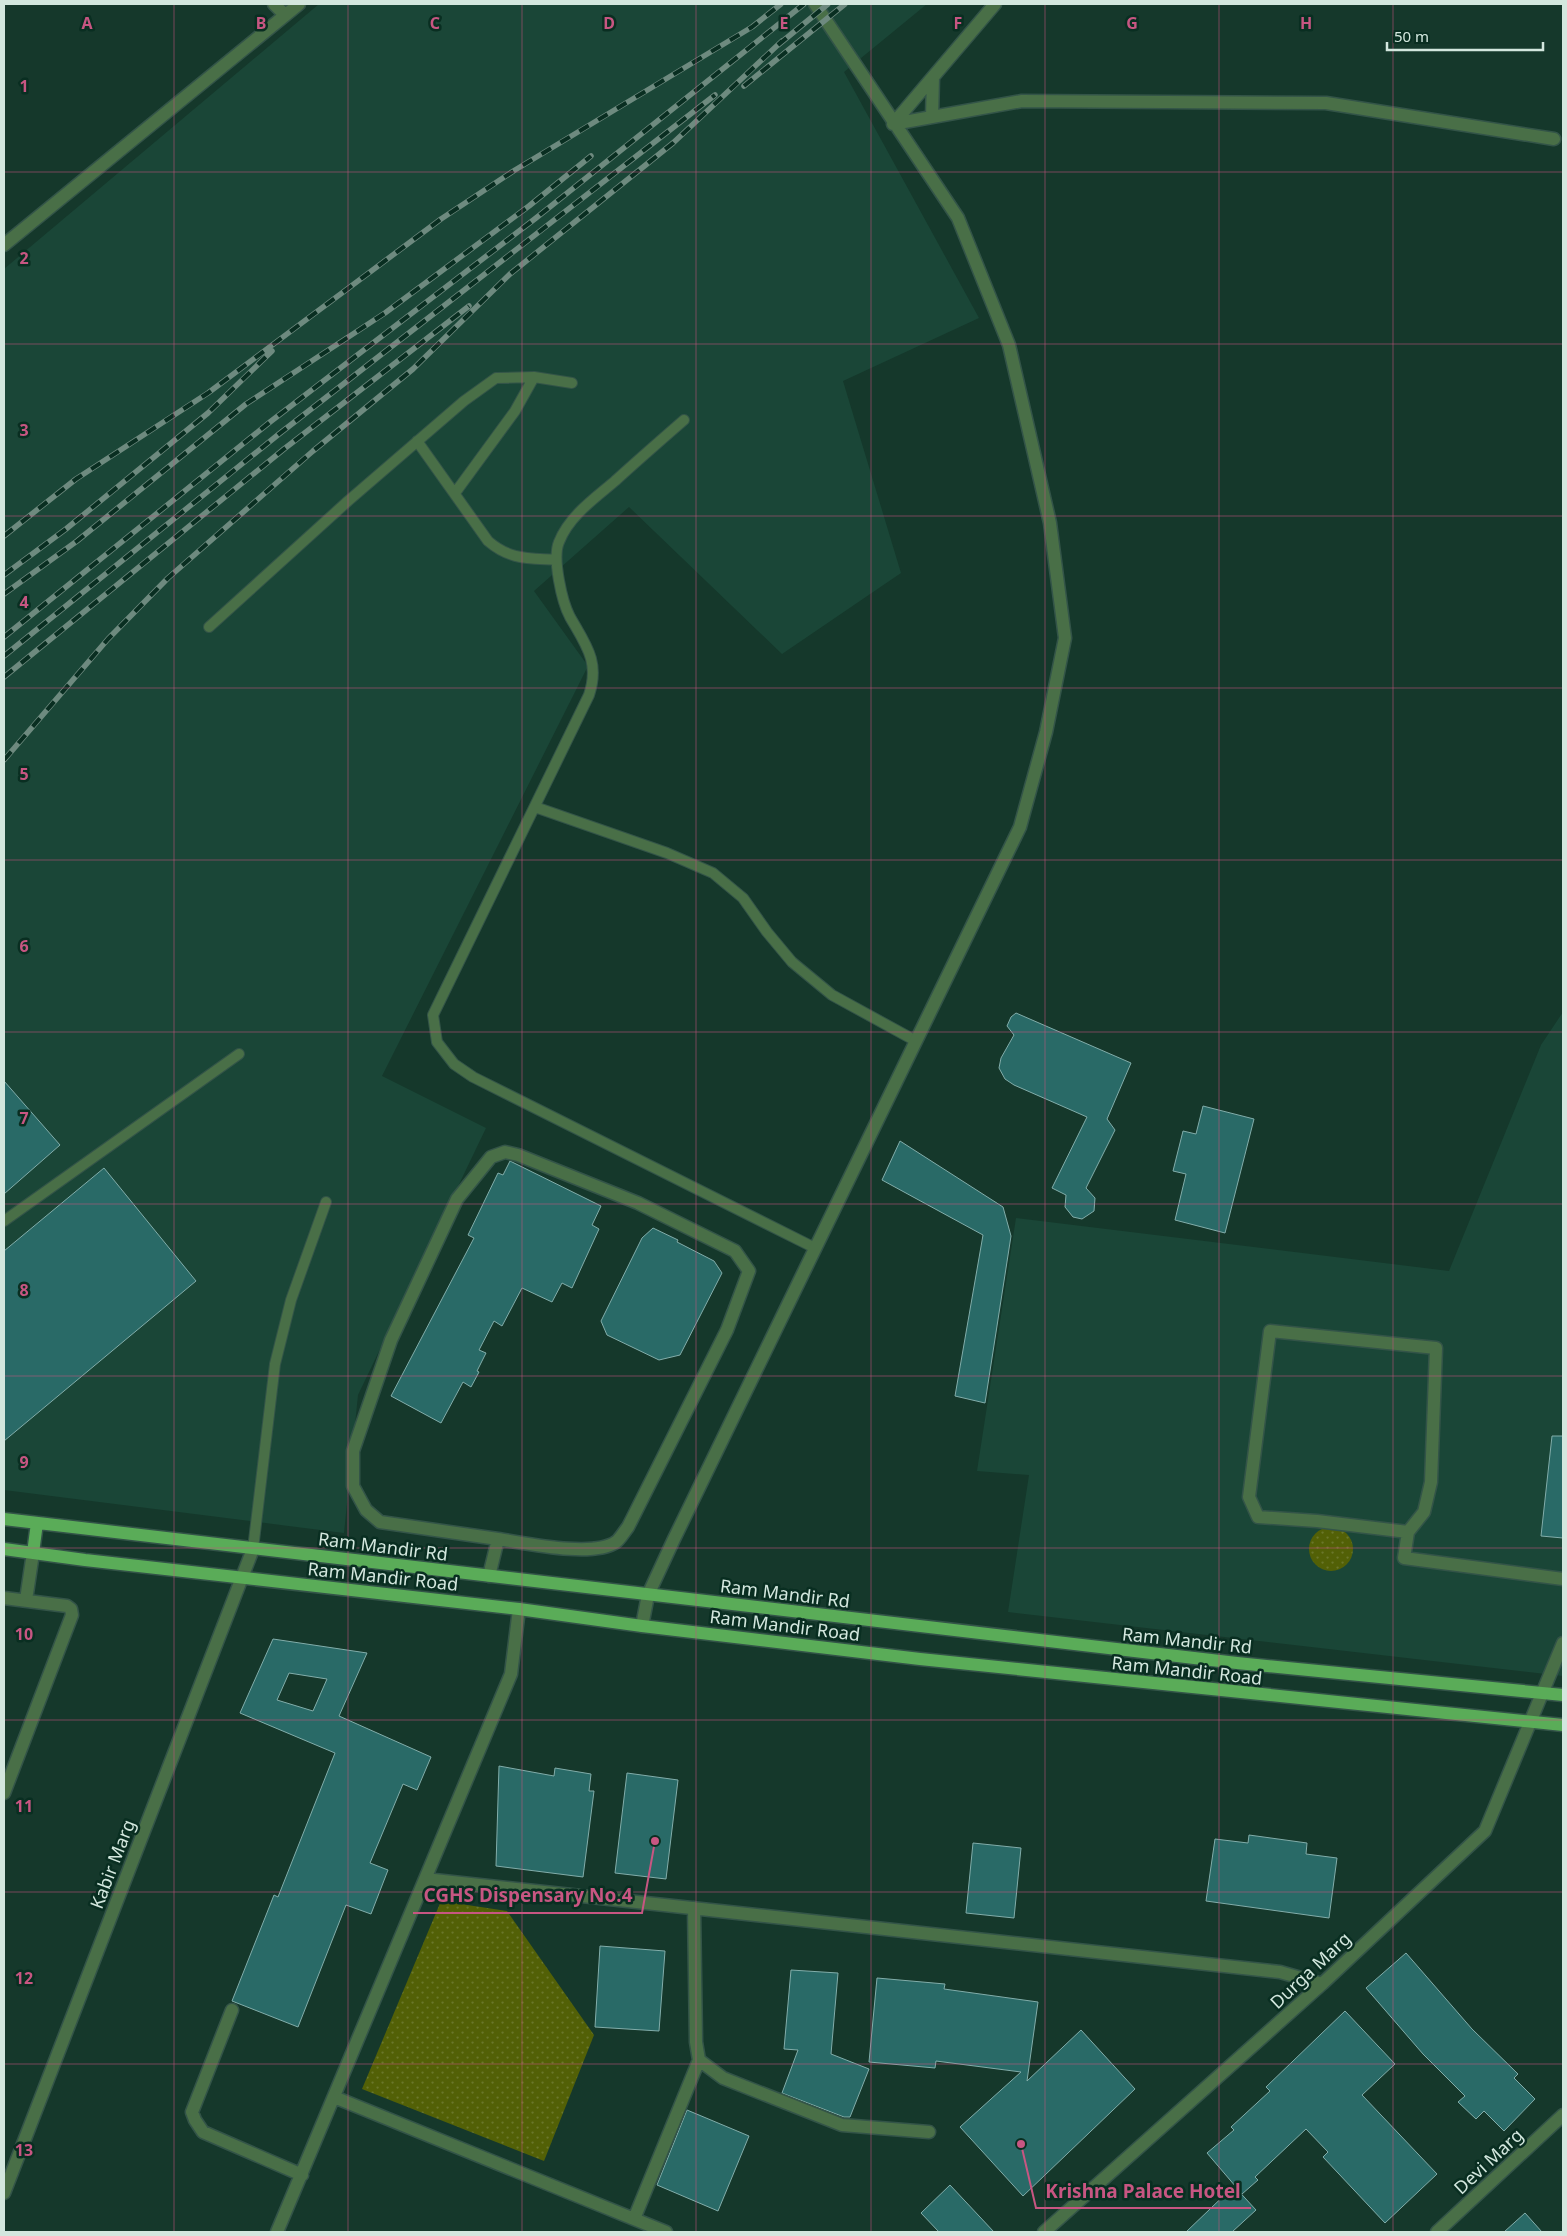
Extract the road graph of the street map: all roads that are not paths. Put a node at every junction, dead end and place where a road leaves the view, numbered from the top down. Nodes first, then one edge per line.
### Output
1 (274, 4) edge
2 (299, 4) edge
3 (815, 4) edge
4 (995, 4) edge
5 (285, 15) junction
6 (933, 77) junction
7 (932, 117) junction
8 (893, 124) junction
9 (1554, 139) dead end
10 (4, 245) edge
11 (534, 377) junction
12 (572, 383) dead end
13 (684, 420) dead end
14 (418, 441) junction
15 (455, 493) junction
16 (556, 560) junction
17 (209, 627) dead end
18 (535, 806) junction
19 (916, 1041) junction
20 (239, 1054) dead end
21 (326, 1202) dead end
22 (4, 1221) edge
23 (815, 1248) junction
24 (4, 1519) edge
25 (37, 1523) junction
26 (1408, 1532) junction
27 (498, 1539) junction
28 (4, 1549) edge
29 (252, 1549) junction
30 (33, 1553) junction
31 (488, 1576) junction
32 (241, 1578) junction
33 (1563, 1579) edge
34 (648, 1594) junction
35 (4, 1598) edge
36 (26, 1600) junction
37 (519, 1609) junction
38 (642, 1626) junction
39 (1563, 1642) edge
40 (1543, 1692) junction
41 (1563, 1695) edge
42 (1530, 1722) junction
43 (1563, 1726) edge
44 (4, 1793) edge
45 (425, 1879) junction
46 (694, 1908) junction
47 (1322, 1984) junction
48 (232, 2010) dead end
49 (699, 2060) junction
50 (334, 2097) junction
51 (1563, 2115) edge
52 (929, 2132) dead end
53 (302, 2174) junction
54 (4, 2193) edge
55 (634, 2219) junction
56 (277, 2232) edge
57 (666, 2232) edge
58 (1044, 2232) edge
59 (1437, 2232) edge

1 - 5 street
2 - 5 street
3 - 8 street
4 - 6 street
5 - 10 street
6 - 7 street
6 - 8 street
7 - 8 street
7 - 9 street
8 - 19 street
11 - 12 lane
11 - 14 lane
11 - 15 lane
13 - 16 lane
14 - 15 lane
14 - 17 lane
15 - 16 lane
16 - 18 lane
18 - 19 lane
18 - 23 lane
19 - 23 street
20 - 22 lane
21 - 29 lane
23 - 34 street
24 - 25 main road, Ram Mandir Rd
25 - 29 main road, Ram Mandir Rd
25 - 30 main road
26 - 26 street
26 - 33 street
27 - 27 street
27 - 31 street
28 - 30 main road, Ram Mandir Road
29 - 31 main road, Ram Mandir Rd
29 - 32 street, Kabir Marg
30 - 32 main road, Ram Mandir Road
30 - 36 street
31 - 34 main road, Ram Mandir Rd
32 - 37 main road, Ram Mandir Road
32 - 54 street, Kabir Marg
34 - 38 street
34 - 40 main road, Ram Mandir Rd
35 - 36 street
36 - 44 street
37 - 38 main road, Ram Mandir Road
37 - 45 street
38 - 42 main road, Ram Mandir Road
39 - 40 street, Durga Marg
40 - 41 main road, Ram Mandir Rd
40 - 42 street, Durga Marg
42 - 43 main road, Ram Mandir Road
42 - 47 street, Durga Marg
45 - 46 street
45 - 50 street
46 - 47 street
46 - 49 street
47 - 58 street, Durga Marg
48 - 53 street
49 - 52 street
49 - 55 street
50 - 53 street
50 - 55 street
51 - 59 street, Devi Marg
53 - 56 street
55 - 57 street

